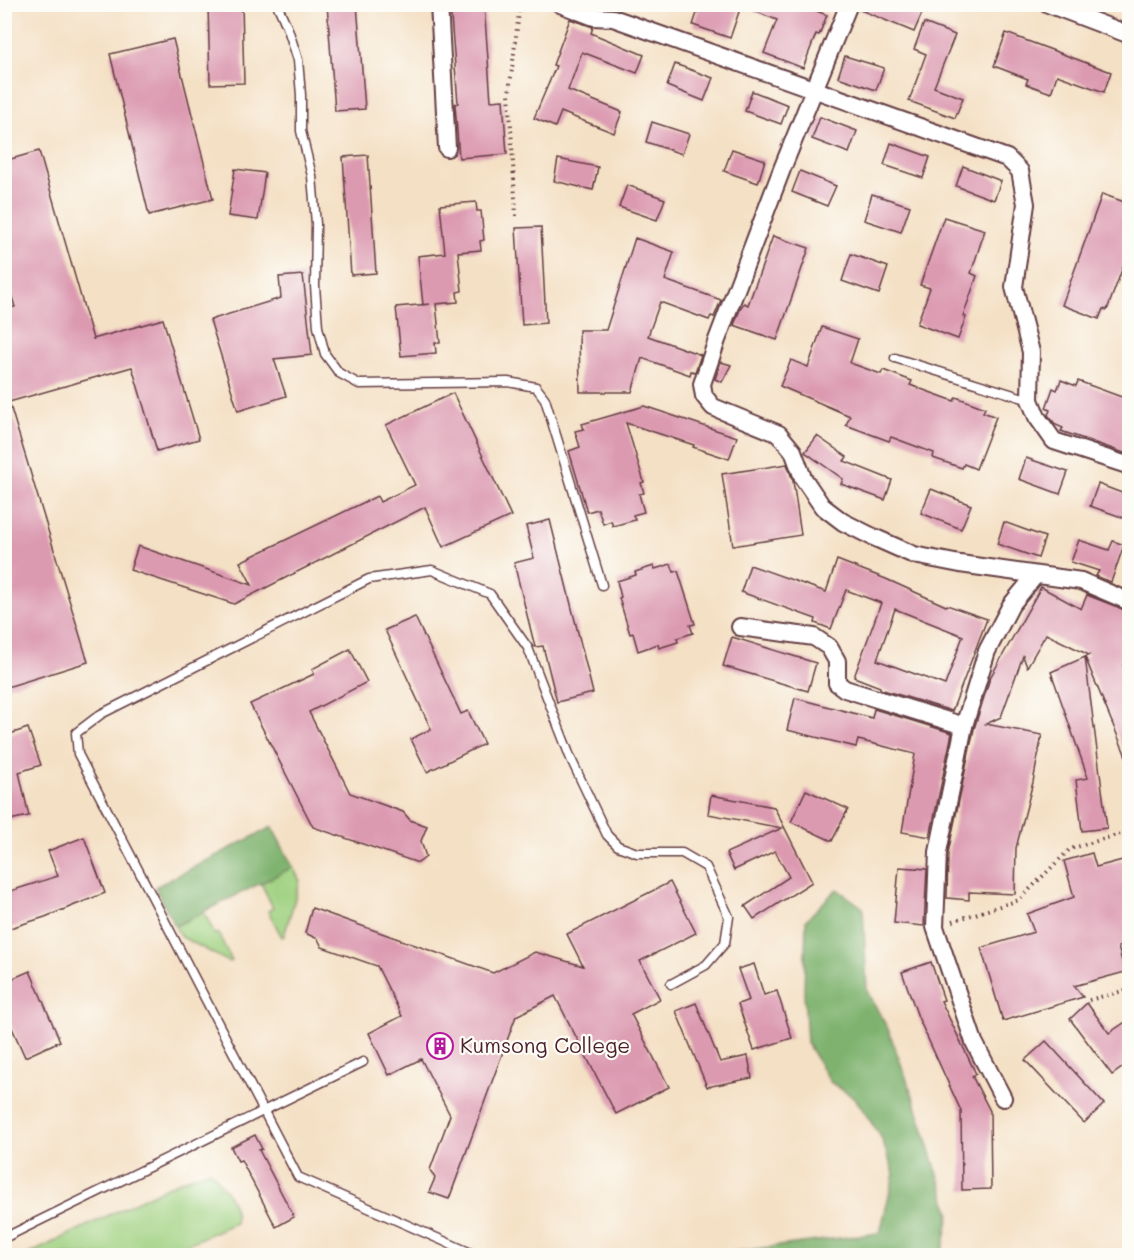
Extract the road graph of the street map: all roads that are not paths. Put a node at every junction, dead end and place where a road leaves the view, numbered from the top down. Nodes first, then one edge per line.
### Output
1 (277, 4) edge
2 (439, 4) edge
3 (560, 4) edge
4 (849, 4) edge
5 (1048, 4) edge
6 (1130, 35) edge
7 (816, 89) junction
8 (447, 148) dead end
9 (895, 358) dead end
10 (1029, 400) junction
11 (1130, 466) edge
12 (1035, 576) junction
13 (602, 585) dead end
14 (1130, 602) edge
15 (741, 627) dead end
16 (964, 726) junction
17 (671, 984) dead end
18 (363, 1062) dead end
19 (1002, 1098) dead end
20 (264, 1110) junction
21 (4, 1238) edge
22 (473, 1255) edge

1 - 13 lane
2 - 8 street
3 - 7 street
4 - 7 street
5 - 6 street
7 - 10 street
7 - 12 street
9 - 10 lane
10 - 11 street
12 - 14 street
12 - 16 street
15 - 16 street
16 - 19 street
17 - 20 lane
18 - 20 lane
20 - 21 lane
20 - 22 lane

